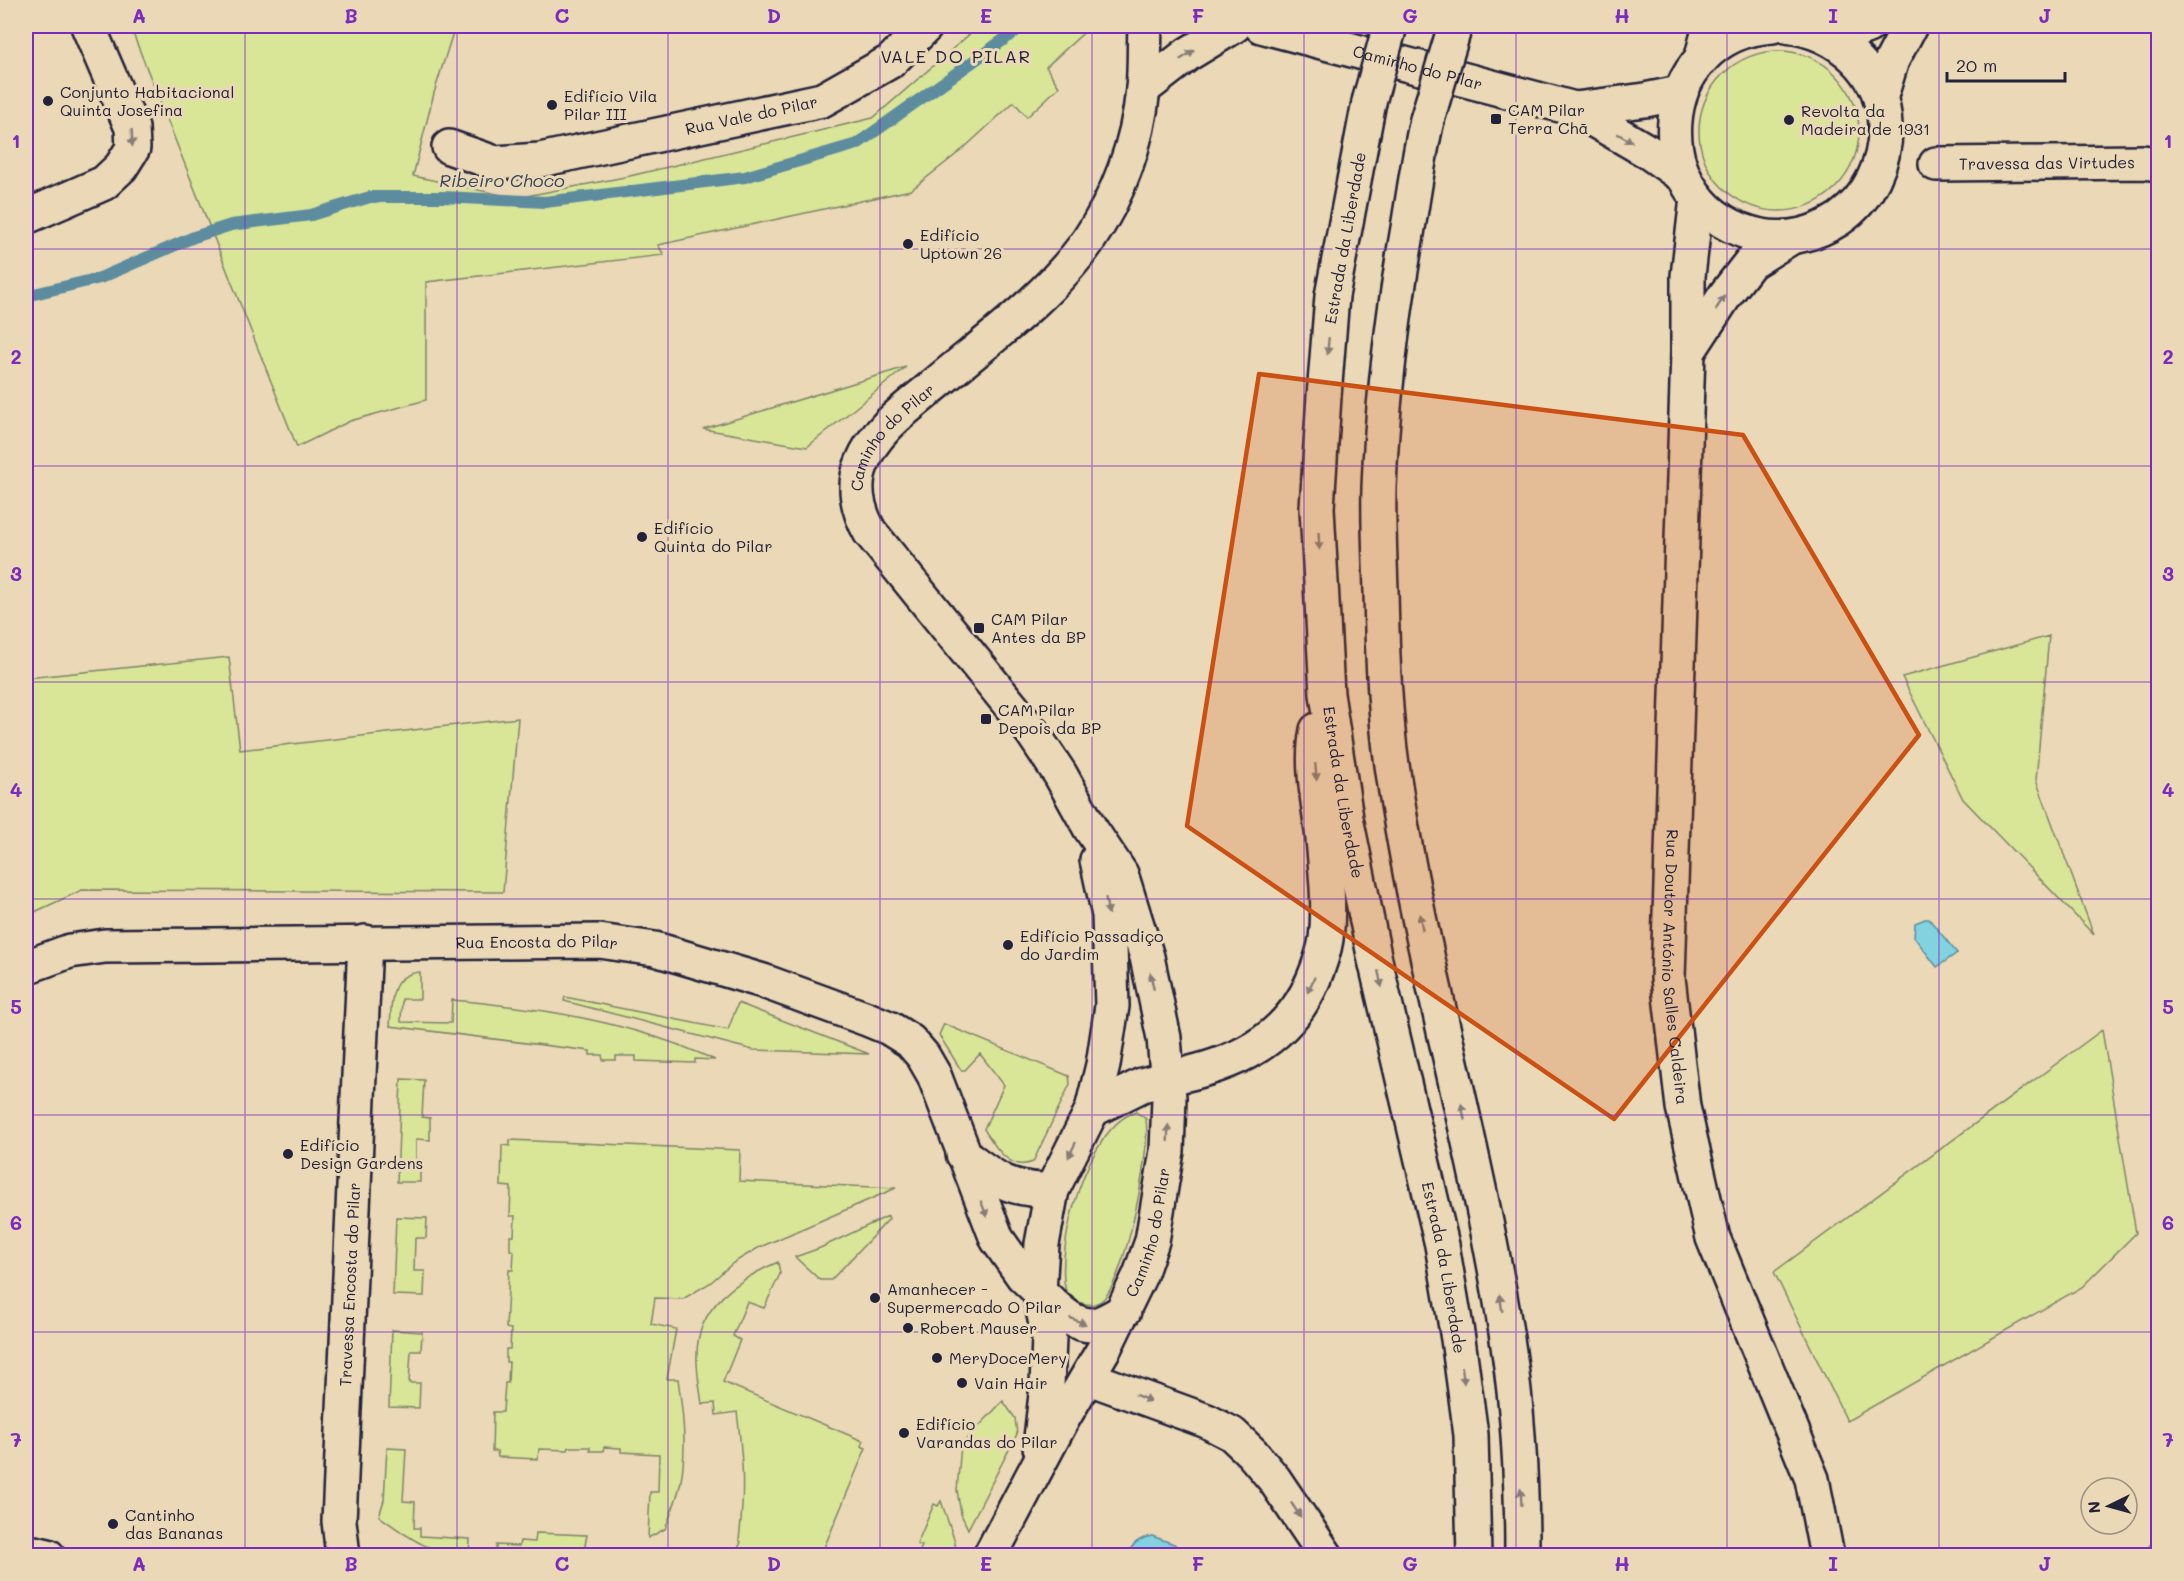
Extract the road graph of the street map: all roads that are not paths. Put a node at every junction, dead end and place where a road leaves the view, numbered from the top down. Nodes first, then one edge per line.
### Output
1 (88, 26) edge
2 (926, 26) edge
3 (1145, 26) edge
4 (1234, 26) edge
5 (1260, 26) edge
6 (1390, 26) edge
7 (1455, 26) edge
8 (1710, 26) edge
9 (1773, 26) edge
10 (1786, 26) edge
11 (1868, 26) edge
12 (1910, 26) edge
13 (1833, 39) junction
14 (1701, 60) junction
15 (1143, 89) junction
16 (1680, 93) junction
17 (1880, 99) junction
18 (1575, 109) junction
19 (449, 147) dead end
20 (1936, 164) dead end
21 (2158, 164) edge
22 (1690, 188) junction
23 (26, 217) edge
24 (1790, 238) junction
25 (1688, 352) junction
26 (1327, 694) junction
27 (1090, 828) junction
28 (365, 942) junction
29 (26, 967) edge
30 (1168, 1078) junction
31 (1092, 1110) junction
32 (963, 1154) junction
33 (1052, 1190) junction
34 (1038, 1291) junction
35 (1124, 1311) junction
36 (1049, 1338) junction
37 (1089, 1378) junction
38 (1037, 1467) junction
39 (26, 1555) edge
40 (48, 1556) edge
41 (343, 1556) edge
42 (990, 1556) edge
43 (1326, 1556) edge
44 (1474, 1556) edge
45 (1522, 1556) edge
46 (1827, 1556) edge

1 -> 23 street
2 - 19 street, Rua Vale do Pilar
3 - 15 street, Caminho do Pilar
15 -> 4 street
5 - 18 street, Caminho do Pilar
6 -> 26 street, Estrada da Liberdade, bridge
45 -> 7 street, bridge
8 - 14 street
9 - 14 street
10 - 13 street
11 - 13 street
12 - 17 street
13 - 17 street
14 - 16 street
15 - 27 street, Caminho do Pilar
16 - 18 street, Caminho do Pilar
16 - 22 street
17 - 24 street
18 -> 22 street, Caminho do Pilar
20 - 21 street, Travessa das Virtudes
22 - 24 street, Caminho do Pilar
22 - 25 street, Rua Doutor António Salles Caldeira
25 -> 24 street
25 - 46 street, Rua Doutor António Salles Caldeira
26 -> 30 street
26 -> 44 street, Estrada da Liberdade
30 -> 27 street, Caminho do Pilar
27 -> 31 street, Caminho do Pilar
28 - 29 street, Rua Encosta do Pilar
28 - 32 street, Rua Encosta do Pilar
28 - 41 street, Travessa Encosta do Pilar
30 - 31 street
35 -> 30 street, Caminho do Pilar
31 -> 33 street, Caminho do Pilar
32 - 33 street
32 -> 34 street, Rua Encosta do Pilar
33 - 34 street, Caminho do Pilar
34 -> 35 street, Rua Encosta do Pilar
34 - 36 street, Caminho do Pilar
35 - 37 street, Caminho do Pilar
36 - 37 street, Caminho do Pilar
36 - 38 street, Caminho do Pilar
37 - 38 street, Caminho do Pilar
37 -> 43 street
38 - 42 street, Caminho do Pilar
39 - 40 street

